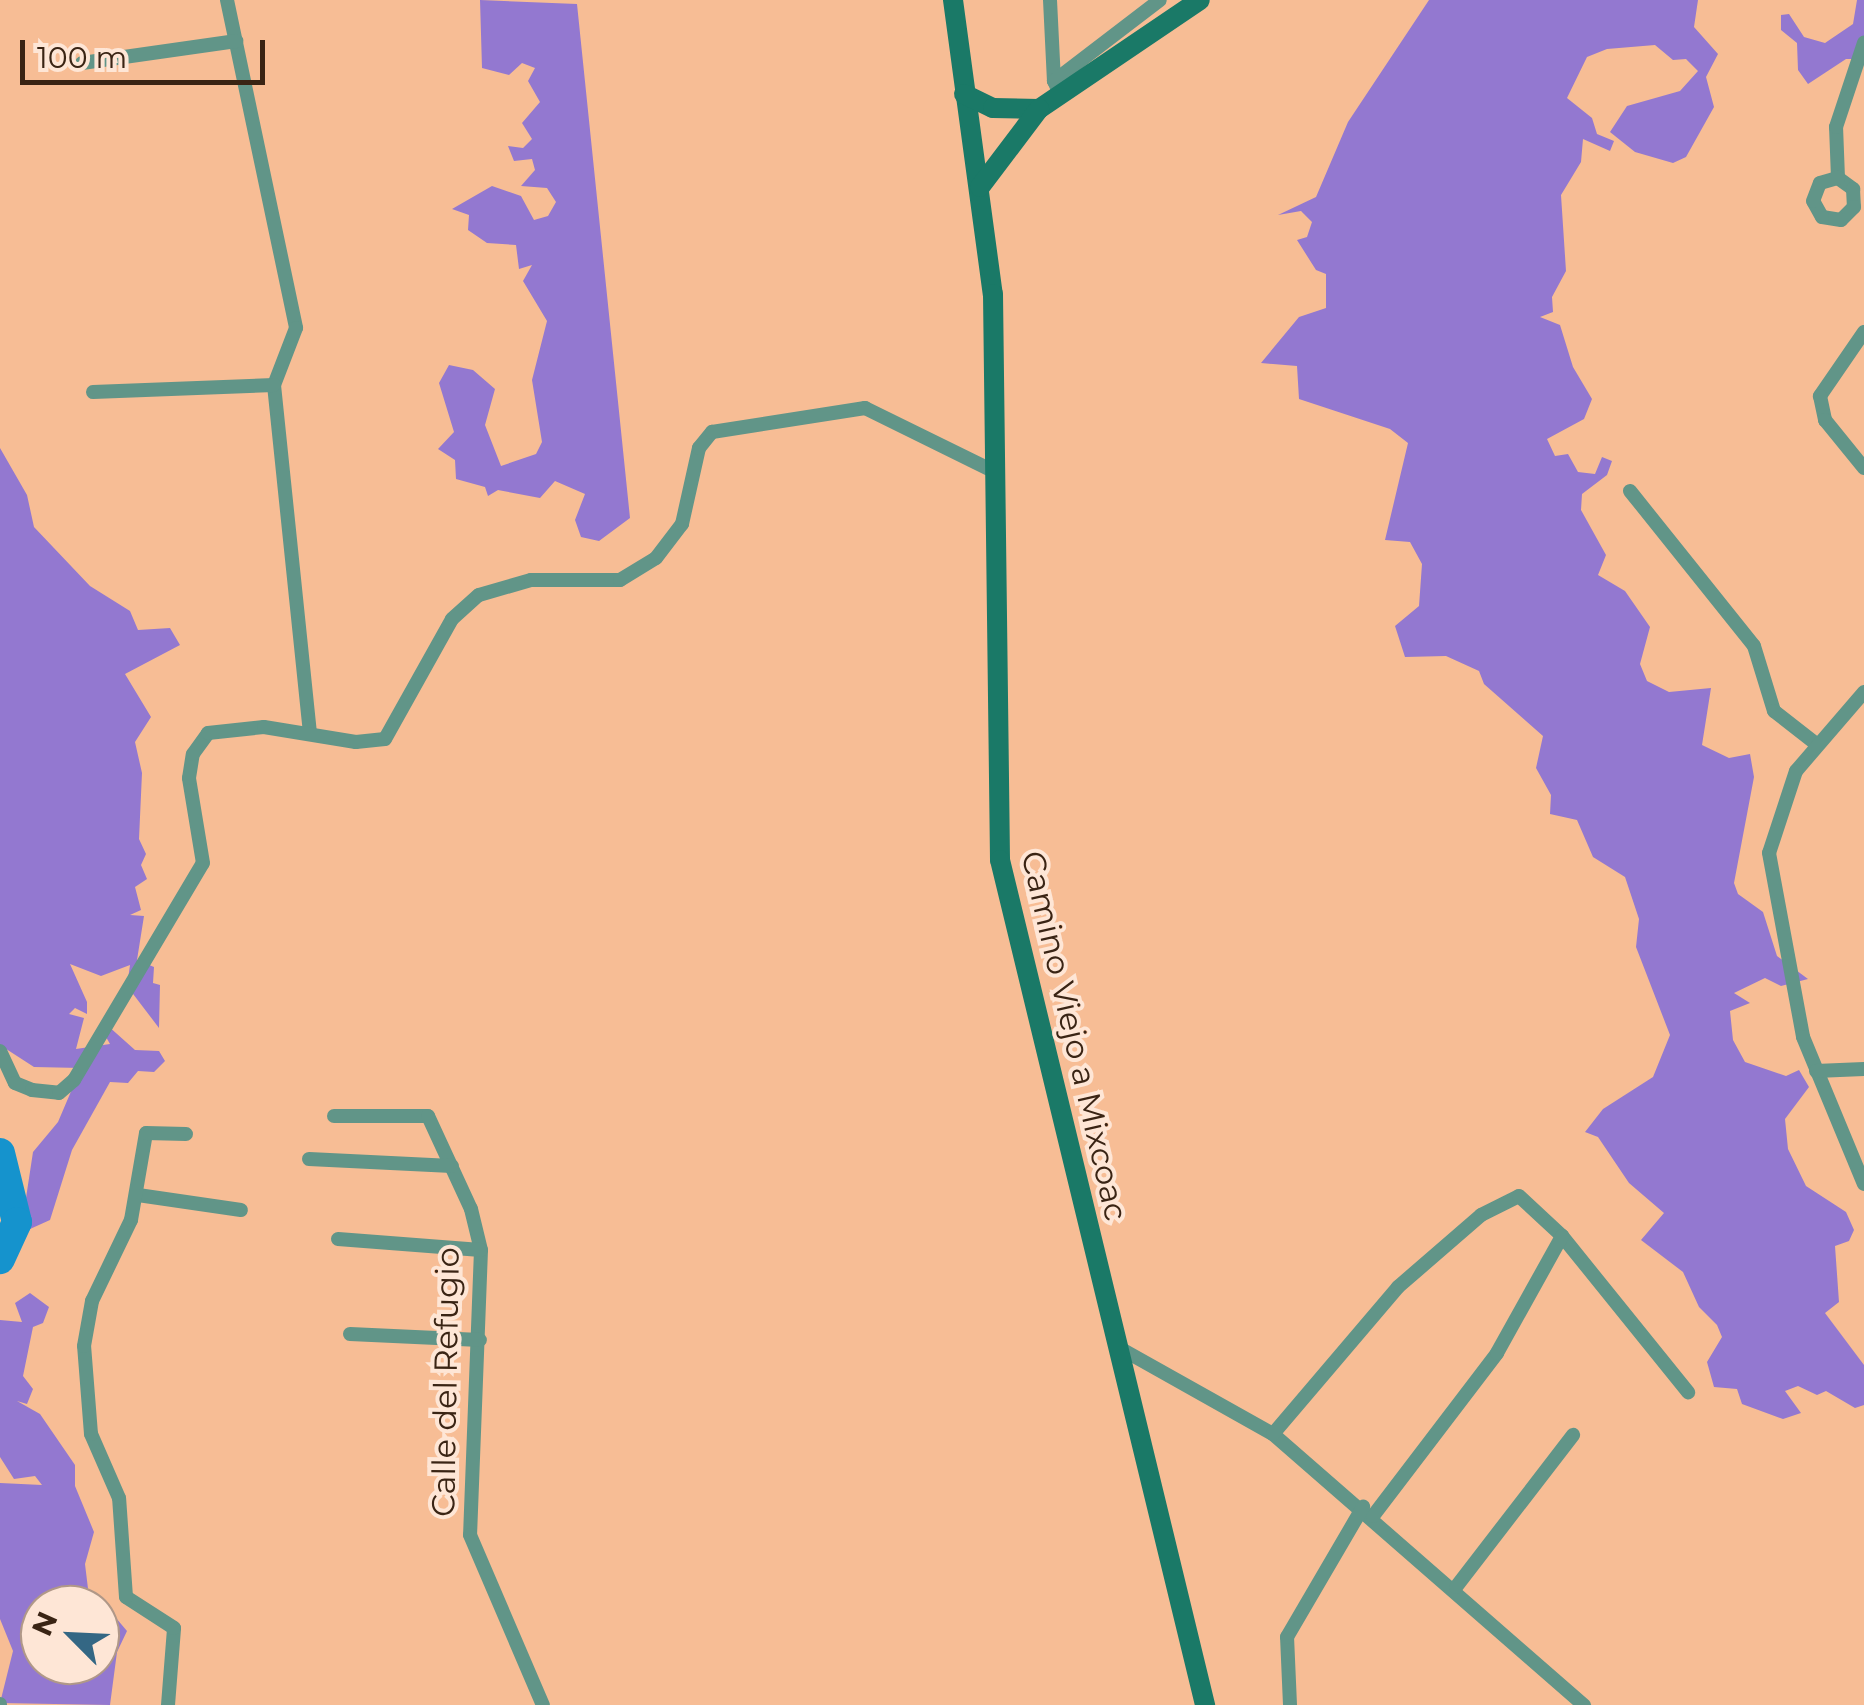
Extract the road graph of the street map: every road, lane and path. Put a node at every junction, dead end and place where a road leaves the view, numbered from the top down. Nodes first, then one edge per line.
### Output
1 (227, 0) edge
2 (952, 0) edge
3 (1050, 0) edge
4 (1160, 0) edge
5 (1200, 0) edge
6 (236, 41) junction
7 (1864, 42) edge
8 (82, 63) dead end
9 (1057, 89) junction
10 (964, 94) junction
11 (1040, 109) junction
12 (1838, 178) dead end
13 (980, 187) junction
14 (1864, 332) edge
15 (274, 386) junction
16 (93, 392) dead end
17 (1864, 468) edge
18 (997, 473) junction
19 (1630, 492) dead end
20 (1864, 692) edge
21 (310, 732) junction
22 (1816, 743) junction
23 (0, 1051) edge
24 (1864, 1069) edge
25 (1816, 1071) junction
26 (334, 1116) dead end
27 (186, 1134) dead end
28 (309, 1159) dead end
29 (452, 1166) junction
30 (1864, 1184) edge
31 (138, 1194) junction
32 (242, 1210) dead end
33 (1562, 1236) junction
34 (338, 1239) dead end
35 (481, 1250) junction
36 (350, 1334) dead end
37 (480, 1340) junction
38 (1116, 1346) junction
39 (1688, 1392) dead end
40 (1273, 1434) junction
41 (1573, 1435) dead end
42 (1368, 1511) junction
43 (1456, 1588) junction
44 (168, 1705) edge
45 (543, 1705) edge
46 (1205, 1705) edge
47 (1290, 1705) edge
48 (1584, 1705) edge

1 - 6 street
2 - 10 main road, Camino Viejo a Mixcoac
3 - 9 street
4 - 9 street
5 - 9 main road
6 - 8 street
6 - 15 street
7 - 12 street
9 - 11 main road
10 - 11 main road
10 - 13 main road, Camino Viejo a Mixcoac
11 - 13 main road
13 - 18 main road, Camino Viejo a Mixcoac
14 - 17 street
15 - 16 street
15 - 21 street
18 - 21 street
18 - 38 main road, Camino Viejo a Mixcoac
19 - 22 street
20 - 22 street
21 - 23 street
22 - 25 street
24 - 25 street
25 - 30 street
26 - 29 street, Calle del Refugio
27 - 31 street
28 - 29 street
29 - 35 street, Calle del Refugio
31 - 32 street
31 - 44 street
33 - 39 street
33 - 40 street
33 - 42 street
34 - 35 street
35 - 37 street, Calle del Refugio
36 - 37 street
37 - 45 street, Calle del Refugio
38 - 40 street
38 - 46 main road, Camino Viejo a Mixcoac
40 - 42 street
41 - 43 street
42 - 43 street
42 - 47 street
43 - 48 street

